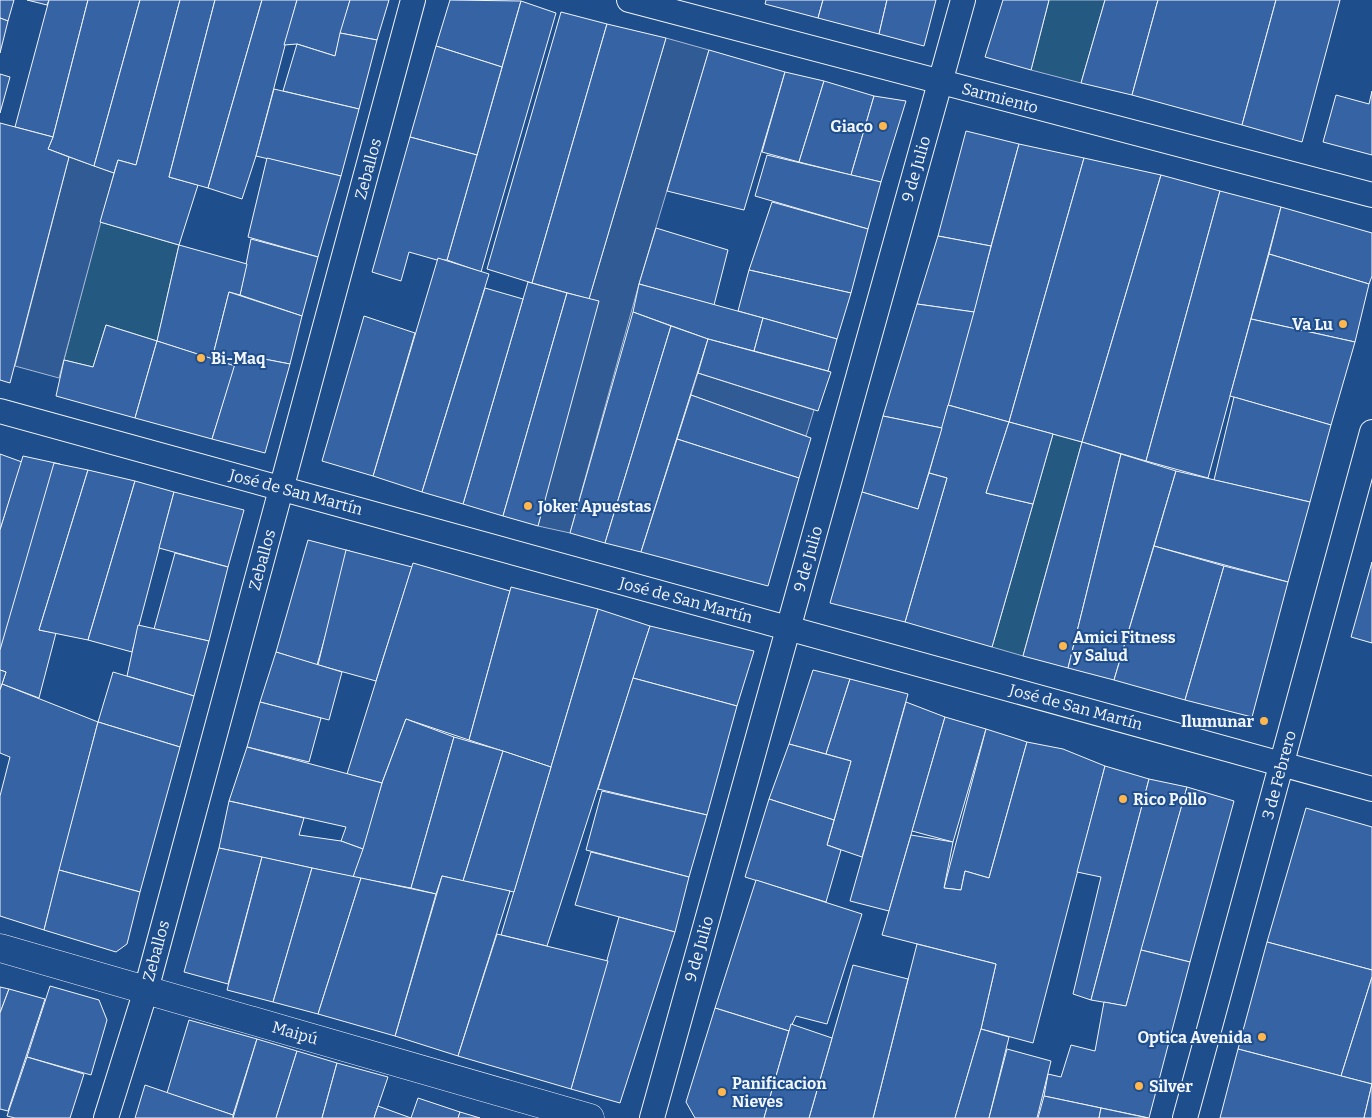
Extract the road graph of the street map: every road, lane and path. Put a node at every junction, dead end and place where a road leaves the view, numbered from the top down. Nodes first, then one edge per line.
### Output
1 (413, 0) edge
2 (629, 0) edge
3 (963, 0) edge
4 (940, 82) junction
5 (1372, 195) edge
6 (0, 411) edge
7 (1372, 432) edge
8 (281, 488) junction
9 (788, 628) junction
10 (1282, 764) junction
11 (1372, 789) edge
12 (0, 948) edge
13 (146, 990) junction
14 (106, 1118) edge
15 (590, 1118) edge
16 (652, 1118) edge
17 (1185, 1118) edge

1 - 8 street, Zeballos
2 - 4 street, Sarmiento
3 - 4 street, 9 de Julio
4 - 5 street, Sarmiento
4 - 9 street, 9 de Julio
6 - 8 street, José de San Martín
7 - 10 street, 3 de Febrero
8 - 9 street, José de San Martín
8 - 13 street, Zeballos
9 - 10 street, José de San Martín
9 - 16 street, 9 de Julio
10 - 11 street, José de San Martín
10 - 17 street, 3 de Febrero
12 - 13 main road, Maipú
13 - 14 street, Zeballos
13 - 15 main road, Maipú

